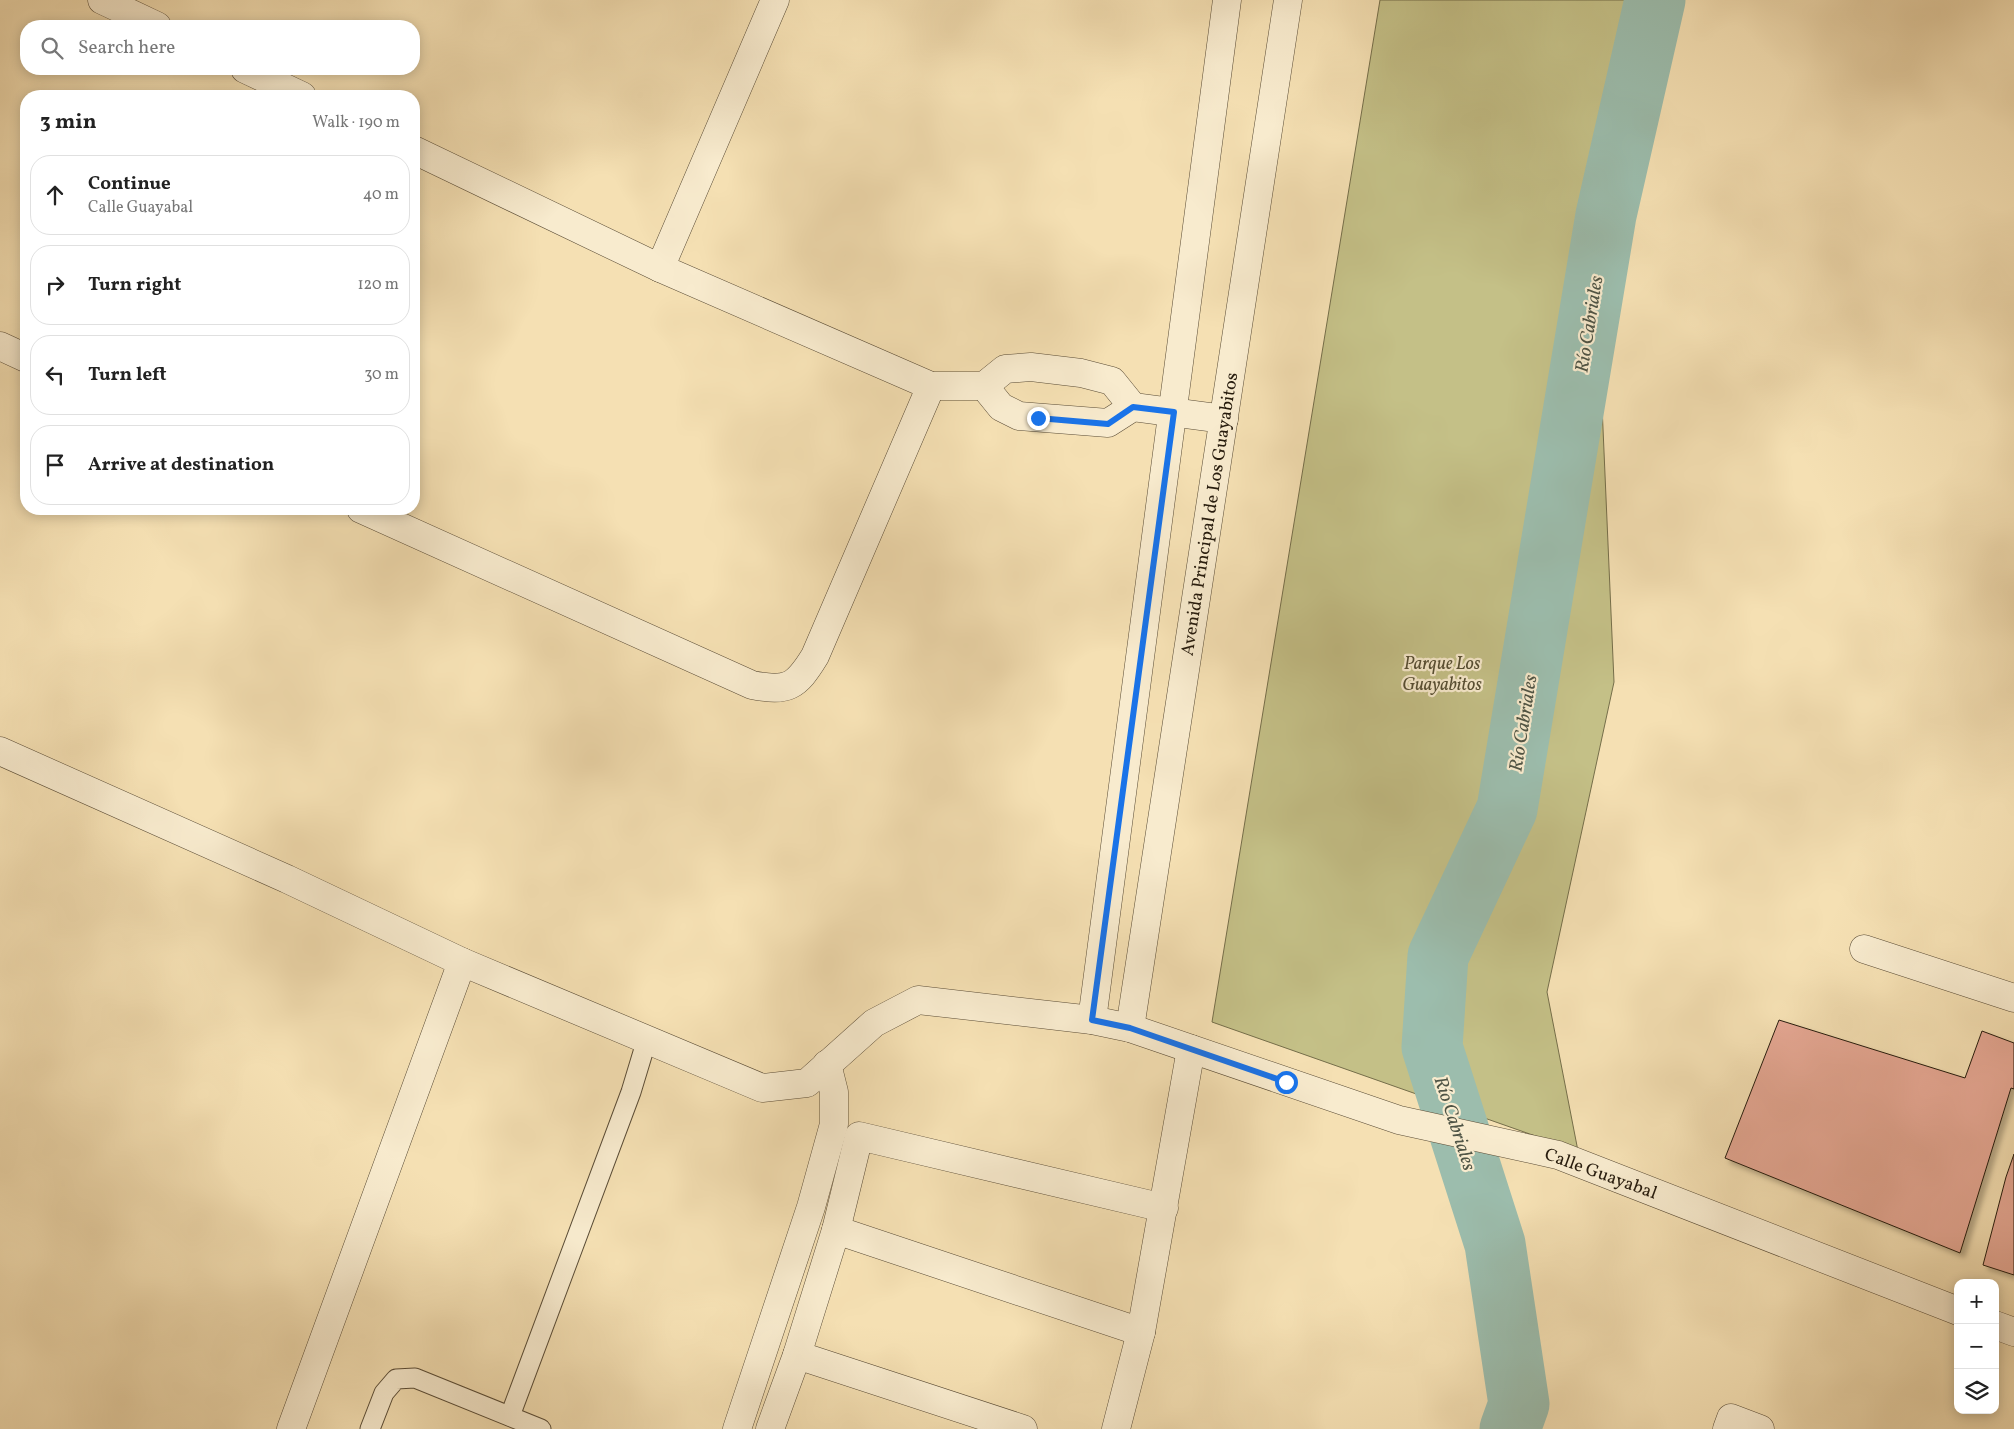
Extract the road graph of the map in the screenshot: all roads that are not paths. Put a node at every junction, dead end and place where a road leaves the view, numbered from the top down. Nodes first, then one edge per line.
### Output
1 (102, 0) edge
2 (775, 0) edge
3 (1227, 0) edge
4 (1288, 0) edge
5 (144, 20) edge
6 (258, 75) edge
7 (289, 90) edge
8 (420, 153) edge
9 (660, 268) junction
10 (0, 346) edge
11 (20, 355) edge
12 (931, 386) junction
13 (984, 386) junction
14 (1133, 407) junction
15 (1174, 412) junction
16 (1224, 419) junction
17 (374, 515) edge
18 (0, 751) edge
19 (1864, 949) dead end
20 (462, 962) junction
21 (2014, 998) edge
22 (1092, 1020) junction
23 (1130, 1028) junction
24 (647, 1039) junction
25 (1191, 1049) junction
26 (827, 1064) junction
27 (1164, 1208) junction
28 (836, 1230) junction
29 (1954, 1308) edge
30 (1999, 1326) edge
31 (1141, 1332) junction
32 (2014, 1332) edge
33 (797, 1355) junction
34 (510, 1416) junction
35 (291, 1429) edge
36 (370, 1429) edge
37 (541, 1429) edge
38 (736, 1429) edge
39 (770, 1429) edge
40 (1022, 1429) edge
41 (1116, 1429) edge
42 (1727, 1429) edge
43 (1760, 1429) edge

1 - 5 street
2 - 9 street
3 - 15 street
4 - 16 street, Avenida Principal de Los Guayabitos
6 - 7 street
8 - 9 street
9 - 12 street
10 - 11 street
12 - 13 street
12 - 17 street
13 - 14 street
13 - 14 street
14 - 15 street
15 - 16 street
15 - 22 street
16 - 23 street, Avenida Principal de Los Guayabitos
18 - 20 street, Calle Guayabal
19 - 21 street
20 - 24 street, Calle Guayabal
20 - 35 street
22 - 23 street, Calle Guayabal
22 - 26 street, Calle Guayabal
23 - 25 street, Calle Guayabal
24 - 26 street, Calle Guayabal
24 - 34 lane
25 - 27 street
25 - 29 street, Calle Guayabal
26 - 38 street
27 - 28 street
27 - 31 street
28 - 31 street
28 - 33 street
30 - 32 street
31 - 41 street
33 - 39 street
33 - 40 street
34 - 36 lane
34 - 37 lane
42 - 43 street

